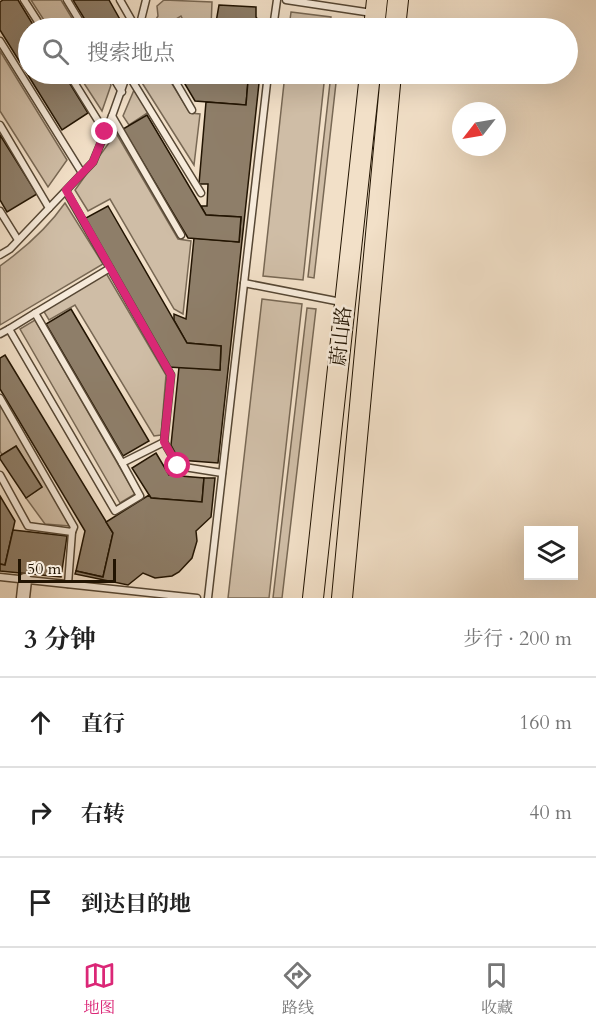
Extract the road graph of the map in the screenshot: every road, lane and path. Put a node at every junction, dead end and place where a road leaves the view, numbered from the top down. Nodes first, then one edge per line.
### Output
1 (24, 0) edge
2 (67, 0) edge
3 (120, 0) edge
4 (146, 0) edge
5 (277, 0) edge
6 (286, 0) edge
7 (398, 0) edge
8 (376, 14) edge
9 (36, 18) edge
10 (78, 18) edge
11 (133, 18) edge
12 (142, 18) edge
13 (274, 18) edge
14 (396, 18) edge
15 (0, 41) edge
16 (18, 70) edge
17 (27, 84) edge
18 (75, 84) edge
19 (117, 84) edge
20 (124, 84) edge
21 (133, 84) edge
22 (177, 84) edge
23 (267, 84) edge
24 (368, 84) edge
25 (390, 84) edge
26 (122, 92) junction
27 (192, 110) dead end
28 (112, 116) junction
29 (0, 125) edge
30 (105, 132) junction
31 (82, 173) junction
32 (66, 190) junction
33 (201, 193) dead end
34 (49, 208) junction
35 (0, 211) edge
36 (181, 236) dead end
37 (18, 240) junction
38 (0, 255) edge
39 (110, 268) junction
40 (244, 283) junction
41 (345, 302) junction
42 (35, 313) junction
43 (9, 328) junction
44 (0, 334) edge
45 (0, 398) edge
46 (164, 442) junction
47 (122, 463) junction
48 (222, 473) junction
49 (0, 475) edge
50 (72, 532) junction
51 (0, 577) edge
52 (25, 580) junction
53 (68, 584) junction
54 (23, 598) edge
55 (197, 598) edge
56 (208, 598) edge
57 (313, 598) edge
58 (342, 598) edge

1 - 9 lane
2 - 10 lane
3 - 11 lane
4 - 12 lane
5 - 13 lane
6 - 8 lane
7 - 14 main road
15 - 16 lane
17 - 31 lane
18 - 30 lane
19 - 26 lane
20 - 26 lane
21 - 33 lane
22 - 27 lane
23 - 40 lane
24 - 41 main road, 蔚山路
25 - 58 main road, 蔚山路
26 - 28 lane
28 - 30 lane
28 - 36 lane
29 - 34 lane
30 - 31 lane
31 - 32 lane
32 - 34 lane
32 - 39 lane
34 - 37 lane
35 - 37 lane
37 - 38 lane
39 - 42 lane
39 - 46 lane
40 - 41 lane
40 - 48 lane
41 - 57 main road, 蔚山路
42 - 43 lane
42 - 47 lane
43 - 44 lane
43 - 47 lane
45 - 50 lane
46 - 47 lane
46 - 48 lane
48 - 56 lane
49 - 50 lane
50 - 53 lane
51 - 52 lane
52 - 53 lane
52 - 54 street
53 - 55 lane

